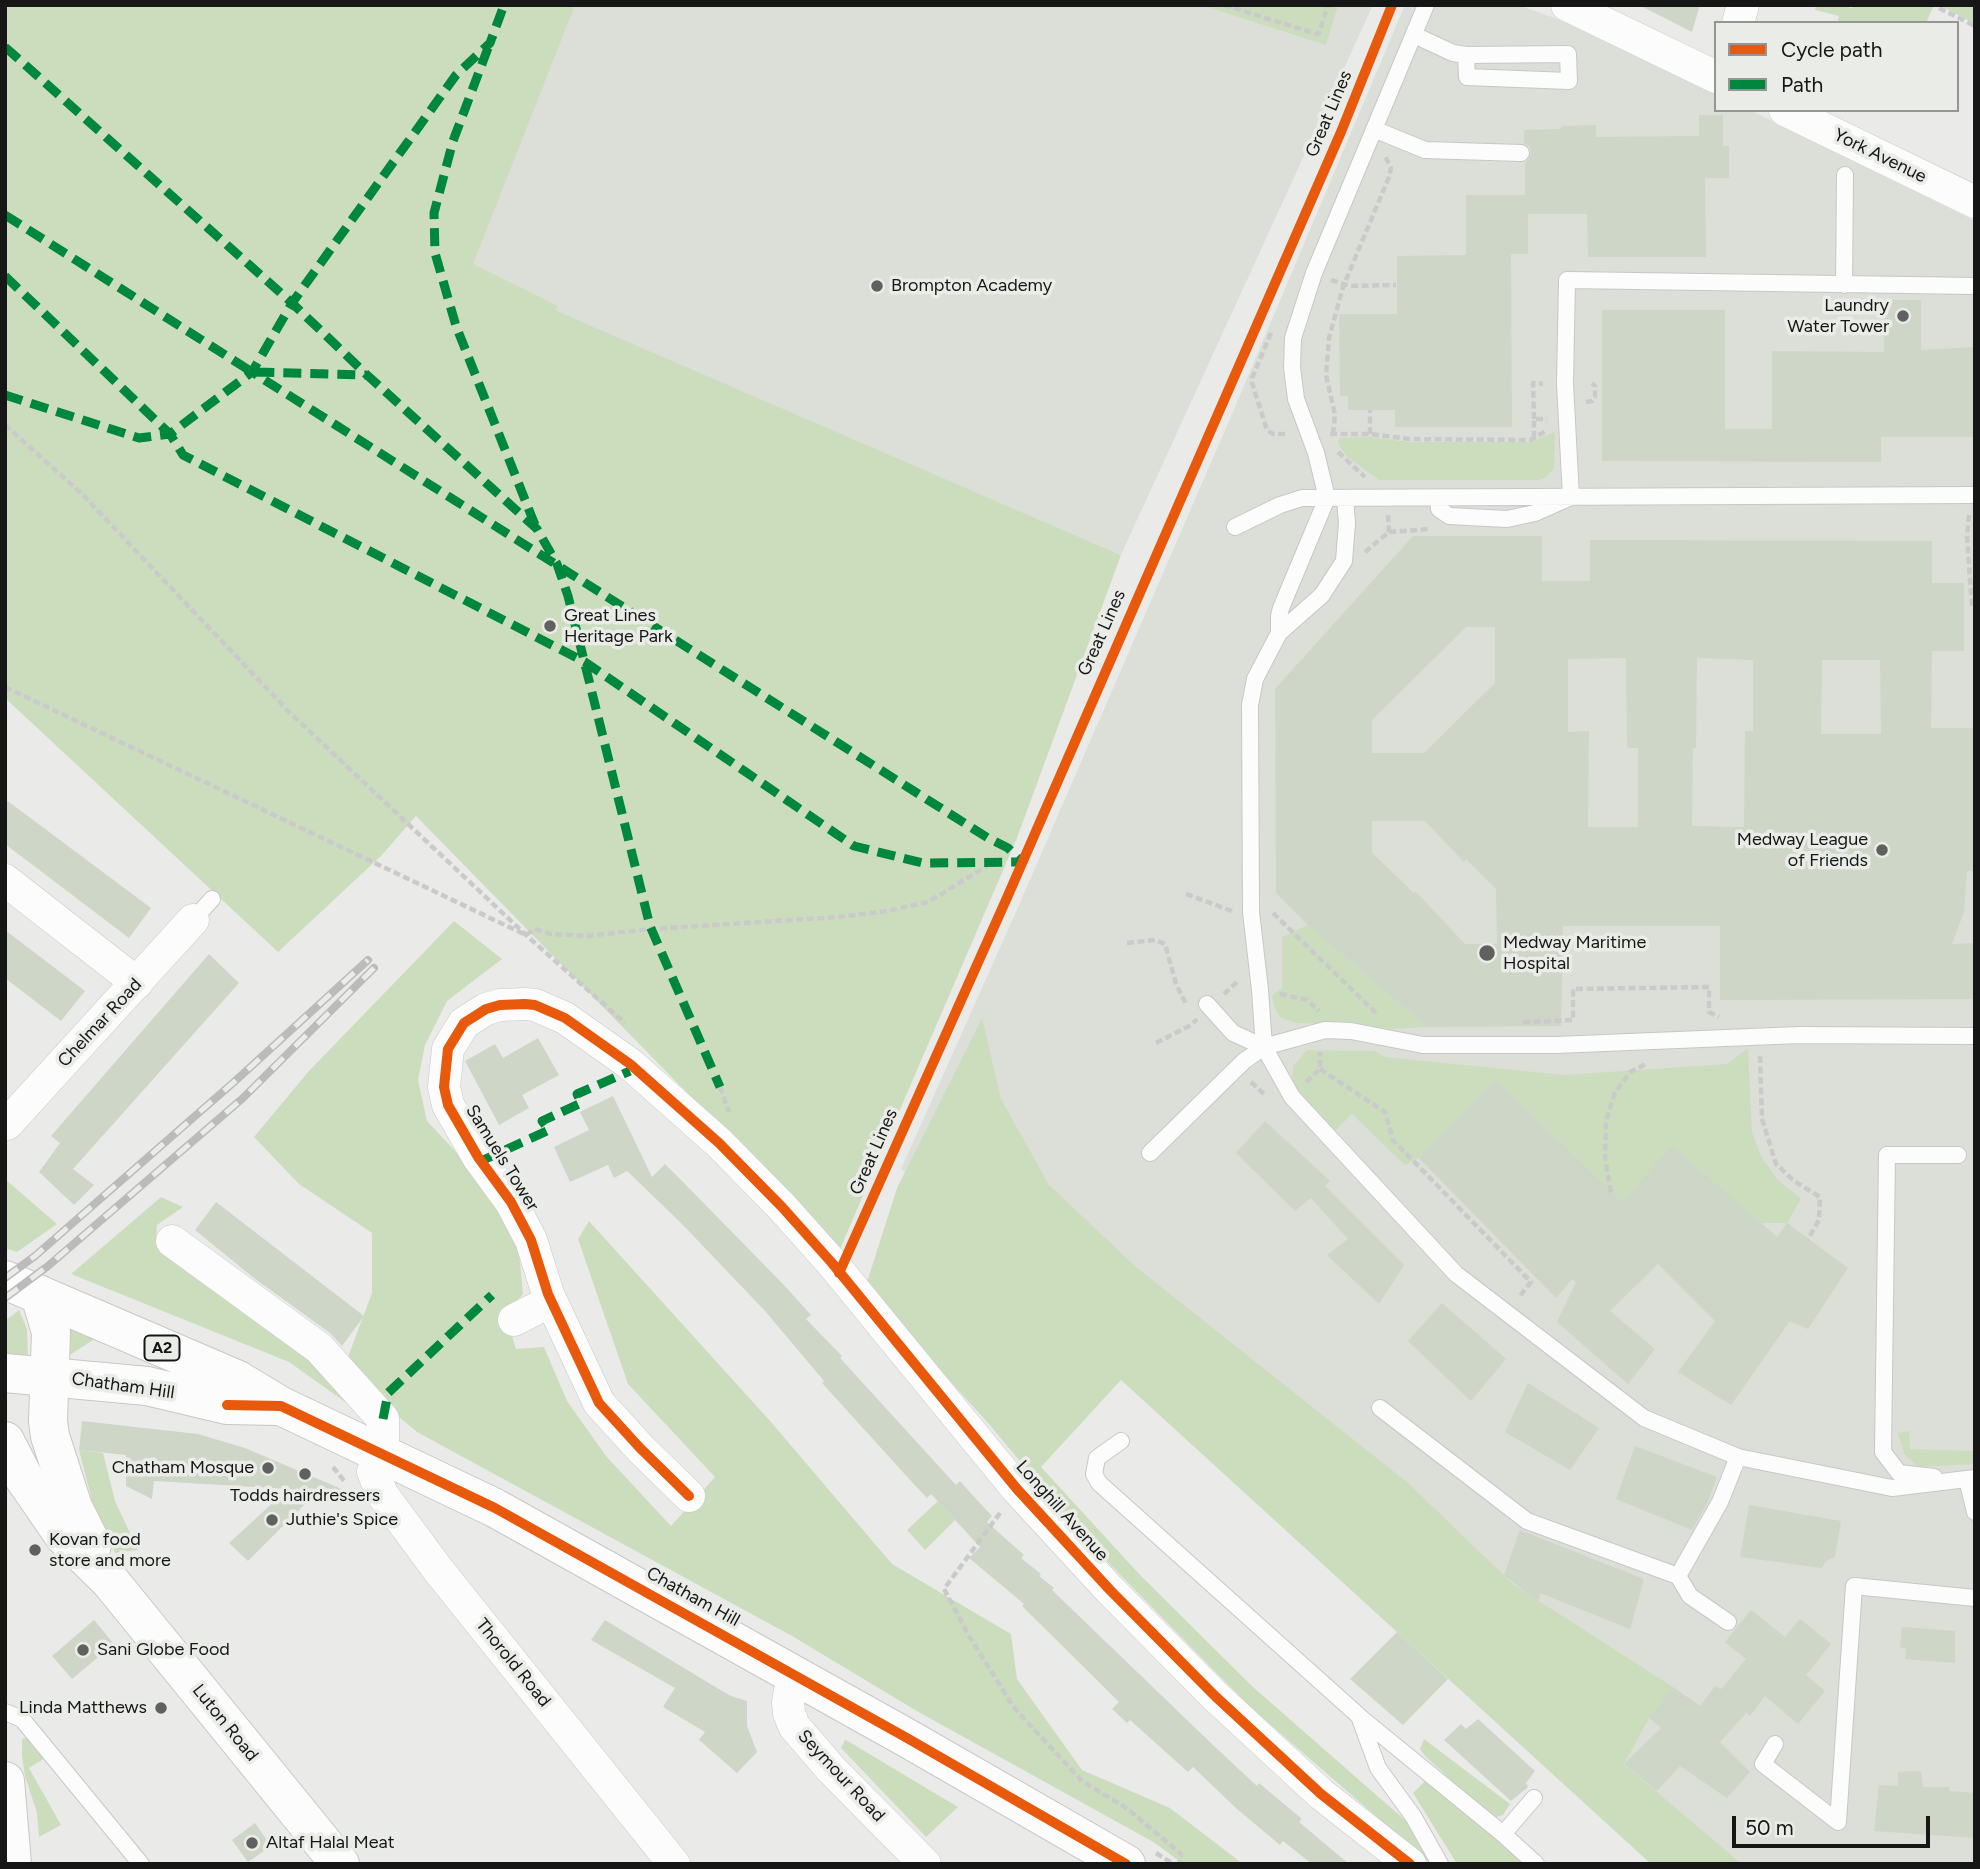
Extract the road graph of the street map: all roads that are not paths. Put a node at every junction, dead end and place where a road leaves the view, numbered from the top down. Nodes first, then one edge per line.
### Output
1 (1426, 5) edge
2 (1567, 5) edge
3 (1414, 35) junction
4 (1466, 55) junction
5 (1714, 76) edge
6 (1789, 112) edge
7 (1376, 130) junction
8 (1521, 153) dead end
9 (1845, 175) dead end
10 (1975, 202) edge
11 (1844, 285) junction
12 (1975, 286) edge
13 (1975, 495) edge
14 (1571, 497) junction
15 (1328, 498) junction
16 (1345, 499) junction
17 (1235, 527) dead end
18 (1279, 632) junction
19 (5, 880) edge
20 (202, 910) dead end
21 (137, 984) junction
22 (1208, 1006) road end
23 (1975, 1036) edge
24 (1264, 1047) junction
25 (6, 1123) edge
26 (723, 1148) joint
27 (1150, 1153) dead end
28 (1958, 1155) dead end
29 (172, 1241) dead end
30 (5, 1280) edge
31 (40, 1295) junction
32 (551, 1301) junction
33 (514, 1320) dead end
34 (5, 1373) edge
35 (50, 1377) junction
36 (281, 1406) junction
37 (1380, 1408) dead end
38 (5, 1441) edge
39 (1121, 1441) dead end
40 (381, 1454) junction
41 (1738, 1457) junction
42 (1969, 1479) edge
43 (689, 1496) dead end
44 (1975, 1512) edge
45 (1678, 1576) junction
46 (110, 1581) junction
47 (1975, 1598) edge
48 (1728, 1622) dead end
49 (797, 1676) junction
50 (5, 1712) edge
51 (1359, 1716) junction
52 (1775, 1744) dead end
53 (5, 1781) edge
54 (1535, 1798) dead end
55 (1503, 1834) junction
56 (12, 1864) edge
57 (141, 1864) edge
58 (340, 1864) edge
59 (674, 1864) edge
60 (925, 1864) edge
61 (1126, 1864) edge
62 (1410, 1864) edge
63 (1440, 1864) edge
64 (1536, 1864) edge

1 - 3 lane
2 - 5 street
3 - 4 lane
3 - 7 lane
4 - 4 lane
6 - 10 street, York Avenue
7 - 8 lane
7 - 15 lane
9 - 11 lane
11 - 12 lane
11 - 14 lane
13 - 14 lane
14 - 16 lane
15 - 16 lane
15 - 17 lane
15 - 18 lane
16 - 18 lane
18 - 24 lane
19 - 21 street
20 - 21 street, Chelmar Road
21 - 25 street, Chelmar Road
22 - 24 lane
23 - 24 lane
24 - 27 lane
24 - 41 lane
26 - 32 street, Samuels Tower
26 - 62 street, Longhill Avenue
28 - 42 lane
29 - 40 street, Thorold Road
30 - 31 main road, Chatham Hill / A2
31 - 35 main road, Luton Road
31 - 36 main road, Chatham Hill / A2
32 - 33 street
32 - 43 street, Samuels Tower
34 - 35 main road, Chatham Hill / A2
35 - 36 main road, Chatham Hill / A2
35 - 46 main road, Luton Road
36 - 40 main road, Chatham Hill / A2
37 - 45 lane
38 - 46 main road, Luton Road
39 - 51 lane
40 - 49 main road, Chatham Hill / A2
40 - 59 street, Thorold Road
41 - 42 lane
41 - 45 lane
42 - 44 lane
45 - 48 lane
46 - 58 main road, Luton Road
47 - 52 lane
49 - 60 street, Seymour Road
49 - 61 main road, Chatham Hill / A2
50 - 57 lane
51 - 55 lane
51 - 63 lane
53 - 56 main road
54 - 55 lane
55 - 64 lane

